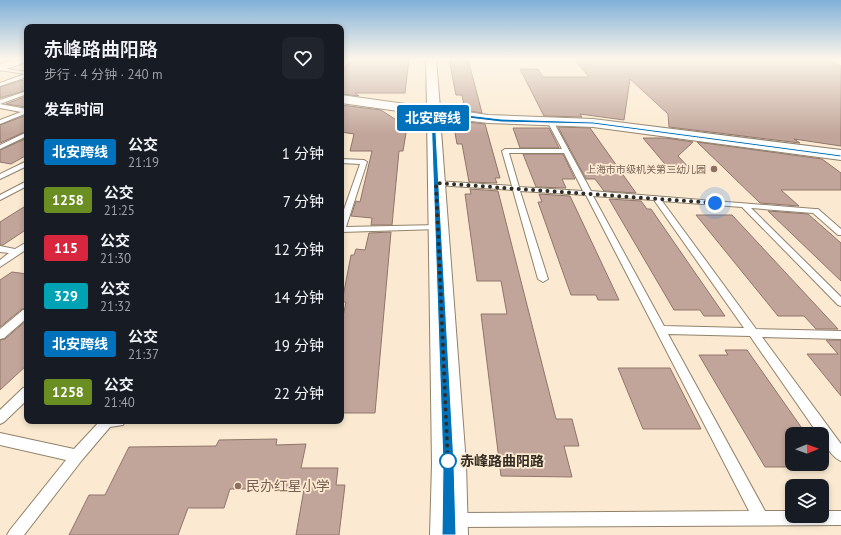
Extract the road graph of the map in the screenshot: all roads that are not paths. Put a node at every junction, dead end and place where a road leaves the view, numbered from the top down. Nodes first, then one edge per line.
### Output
1 (432, 84) edge
2 (24, 93) edge
3 (344, 99) edge
4 (0, 102) edge
5 (0, 106) edge
6 (24, 110) edge
7 (24, 112) edge
8 (433, 112) junction
9 (550, 121) junction
10 (0, 122) edge
11 (24, 135) edge
12 (0, 147) edge
13 (565, 151) junction
14 (841, 155) edge
15 (344, 161) edge
16 (24, 164) edge
17 (0, 177) edge
18 (436, 183) junction
19 (24, 185) edge
20 (516, 189) junction
21 (588, 194) junction
22 (0, 198) edge
23 (656, 198) junction
24 (744, 205) junction
25 (344, 221) edge
26 (438, 226) junction
27 (344, 230) edge
28 (841, 233) edge
29 (24, 247) edge
30 (0, 249) edge
31 (17, 252) junction
32 (0, 264) edge
33 (543, 279) dead end
34 (841, 303) edge
35 (24, 315) edge
36 (661, 330) junction
37 (753, 333) junction
38 (0, 335) edge
39 (841, 335) edge
40 (24, 395) edge
41 (0, 418) edge
42 (109, 424) edge
43 (0, 439) edge
44 (841, 455) edge
45 (77, 456) junction
46 (841, 518) edge
47 (761, 519) junction
48 (449, 528) edge
49 (15, 535) edge

1 - 8 street
2 - 4 lane
3 - 8 street
5 - 6 lane
7 - 10 lane
8 - 9 street
8 - 18 street
9 - 13 lane
9 - 14 street
11 - 12 lane
13 - 20 lane
13 - 21 lane
15 - 25 lane
16 - 17 lane
18 - 20 lane
18 - 26 street
19 - 22 lane
20 - 21 lane
20 - 33 lane
21 - 23 lane
21 - 36 lane
23 - 24 lane
23 - 37 lane
24 - 28 lane
24 - 34 lane
26 - 27 lane
26 - 48 street
29 - 31 lane
30 - 31 lane
31 - 32 lane
35 - 38 lane
36 - 37 lane
36 - 47 lane
37 - 39 lane
37 - 44 lane
40 - 41 lane
42 - 45 lane
43 - 45 lane
45 - 49 lane
46 - 47 lane
47 - 48 lane

